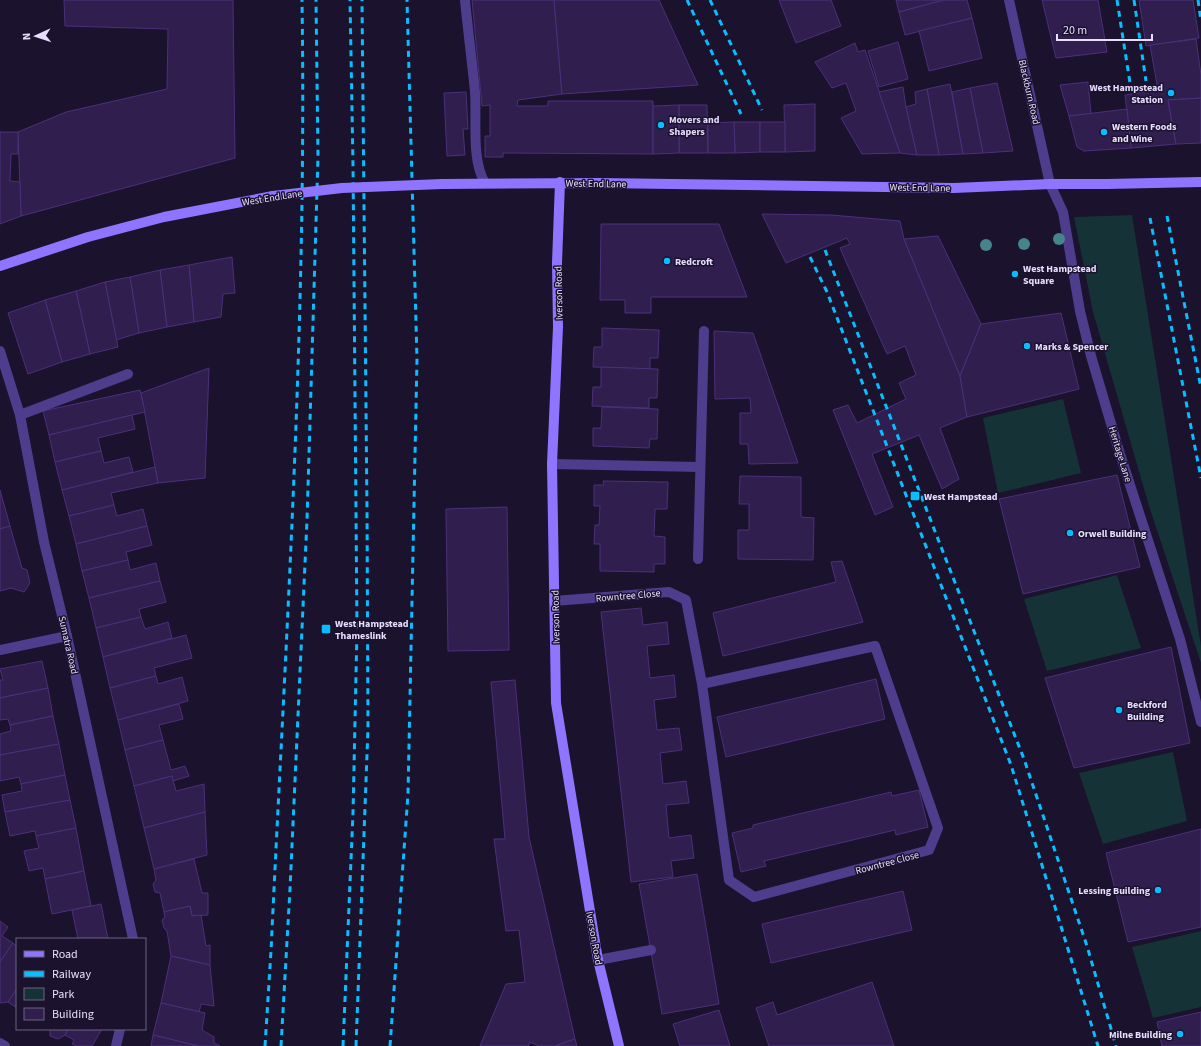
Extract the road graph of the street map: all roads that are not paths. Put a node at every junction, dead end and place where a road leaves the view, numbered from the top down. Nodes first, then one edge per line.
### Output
1 (465, 0) edge
2 (1009, 0) edge
3 (560, 182) junction
4 (1201, 182) edge
5 (485, 183) junction
6 (1050, 184) junction
7 (0, 266) edge
8 (704, 331) dead end
9 (0, 351) edge
10 (128, 374) dead end
11 (20, 416) junction
12 (552, 464) junction
13 (700, 467) junction
14 (698, 559) dead end
15 (554, 601) junction
16 (67, 636) junction
17 (0, 650) edge
18 (702, 684) junction
19 (1201, 722) edge
20 (133, 938) edge
21 (651, 950) dead end
22 (598, 960) junction
23 (120, 1030) edge
24 (0, 1043) edge
25 (5, 1046) edge
26 (116, 1046) edge
27 (619, 1046) edge

1 - 5 street
2 - 6 street, Blackburn Road
3 - 5 main road, West End Lane
3 - 6 main road, West End Lane
3 - 12 main road, Iverson Road
4 - 6 main road, West End Lane, bridge
5 - 7 main road, West End Lane, bridge
6 - 19 street, Heritage Lane
8 - 13 street
9 - 11 street, Sumatra Road
10 - 11 street
11 - 16 street, Sumatra Road
12 - 13 street
12 - 15 main road, Iverson Road
13 - 14 street
15 - 18 street, Rowntree Close
15 - 22 main road, Iverson Road
16 - 17 street
16 - 20 street, Sumatra Road
18 - 18 street, Rowntree Close
21 - 22 street
22 - 27 main road, Iverson Road
23 - 26 street
24 - 25 street

